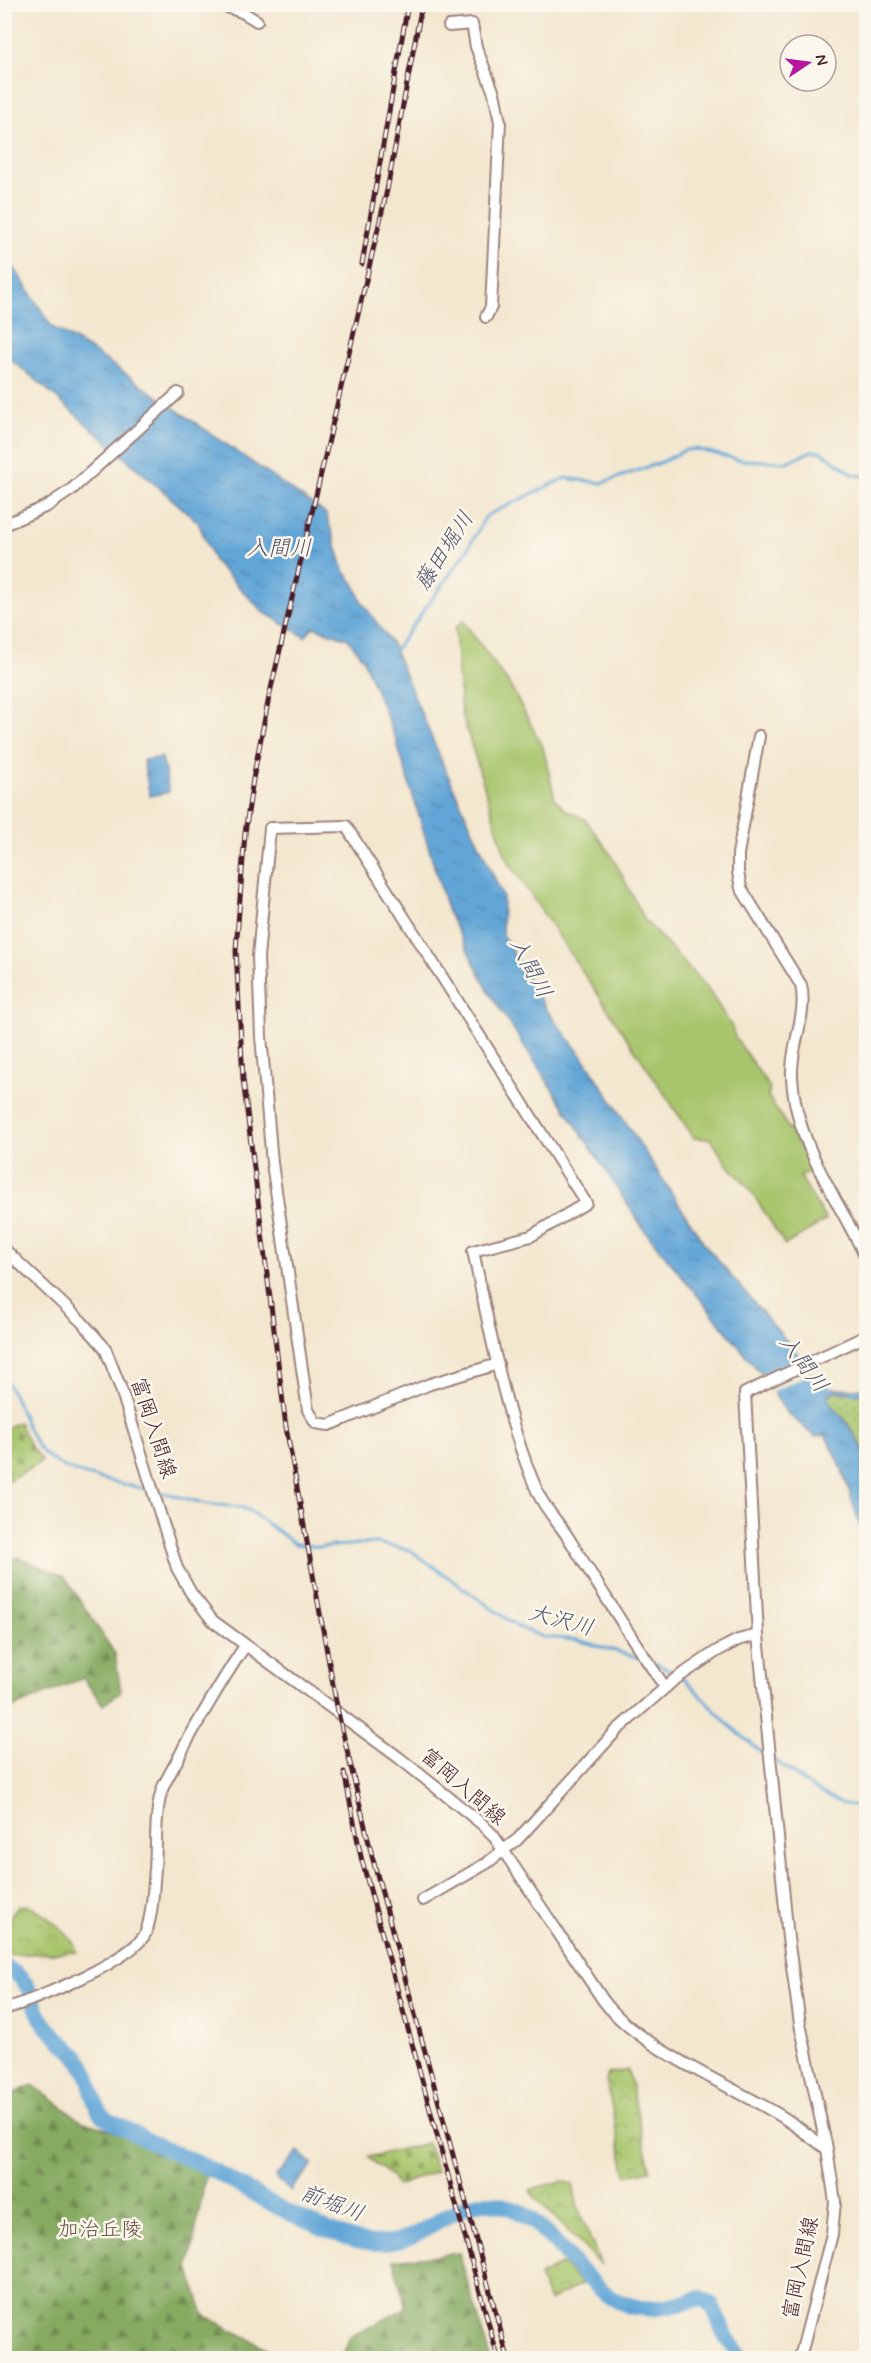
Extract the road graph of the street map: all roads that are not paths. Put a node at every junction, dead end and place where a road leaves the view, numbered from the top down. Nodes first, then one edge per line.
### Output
1 (218, 4) edge
2 (257, 21) dead end
3 (449, 26) dead end
4 (486, 317) dead end
5 (178, 393) dead end
6 (4, 525) edge
7 (759, 736) dead end
8 (4, 1249) edge
9 (867, 1258) edge
10 (867, 1336) edge
11 (498, 1364) junction
12 (758, 1635) junction
13 (245, 1646) junction
14 (670, 1684) junction
15 (504, 1851) junction
16 (423, 1900) dead end
17 (4, 2009) edge
18 (827, 2149) junction
19 (800, 2358) edge

1 - 2 street
3 - 4 street
5 - 6 street
7 - 9 street
8 - 13 street, 富岡入間線
10 - 12 street
11 - 11 street
11 - 14 street
12 - 14 street
12 - 18 street
13 - 15 street, 富岡入間線
13 - 17 street
14 - 15 street
15 - 16 street
15 - 18 street, 富岡入間線
18 - 19 street, 富岡入間線

